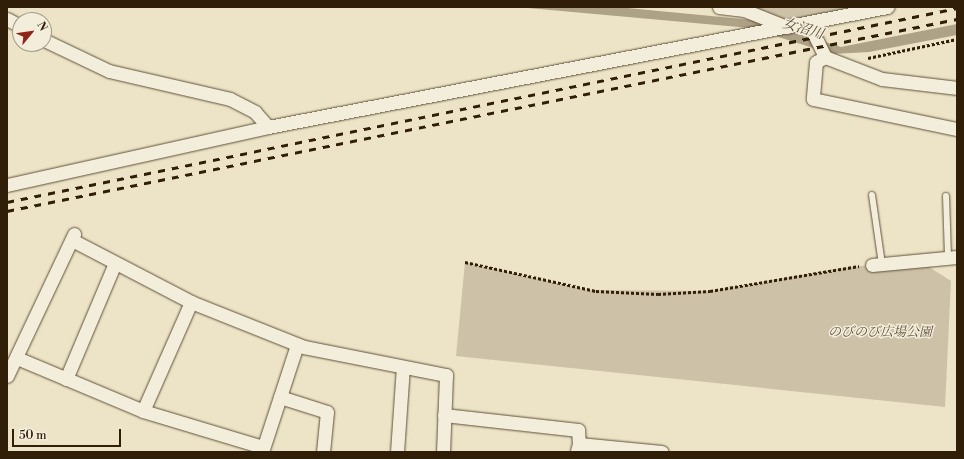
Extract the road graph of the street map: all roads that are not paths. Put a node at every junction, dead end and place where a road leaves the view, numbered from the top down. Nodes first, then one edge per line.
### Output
1 (718, 7) edge
2 (887, 7) edge
3 (809, 24) junction
4 (787, 27) junction
5 (52, 44) edge
6 (824, 56) junction
7 (957, 88) edge
8 (268, 128) junction
9 (957, 129) edge
10 (7, 185) edge
11 (872, 195) dead end
12 (946, 196) dead end
13 (953, 257) edge
14 (115, 263) junction
15 (877, 264) joint
16 (191, 302) junction
17 (297, 345) junction
18 (17, 358) junction
19 (403, 367) junction
20 (7, 376) edge
21 (66, 379) junction
22 (280, 396) junction
23 (143, 411) junction
24 (444, 414) junction
25 (578, 448) edge
26 (262, 450) edge
27 (323, 452) edge
28 (397, 452) edge
29 (443, 452) edge
30 (662, 452) edge

1 - 4 street
2 - 3 street
3 - 4 street
3 - 6 street
4 - 8 street
5 - 8 street
6 - 7 street
6 - 9 street
8 - 10 street
11 - 15 lane
12 - 13 lane
13 - 15 street
14 - 16 street
14 - 18 street
14 - 21 street
16 - 17 street
16 - 23 street
17 - 19 street
17 - 22 street
18 - 20 street
18 - 21 street
19 - 24 street
19 - 28 street
21 - 23 street
22 - 26 street
22 - 27 street
23 - 26 street
24 - 25 street
24 - 29 street
25 - 30 street

